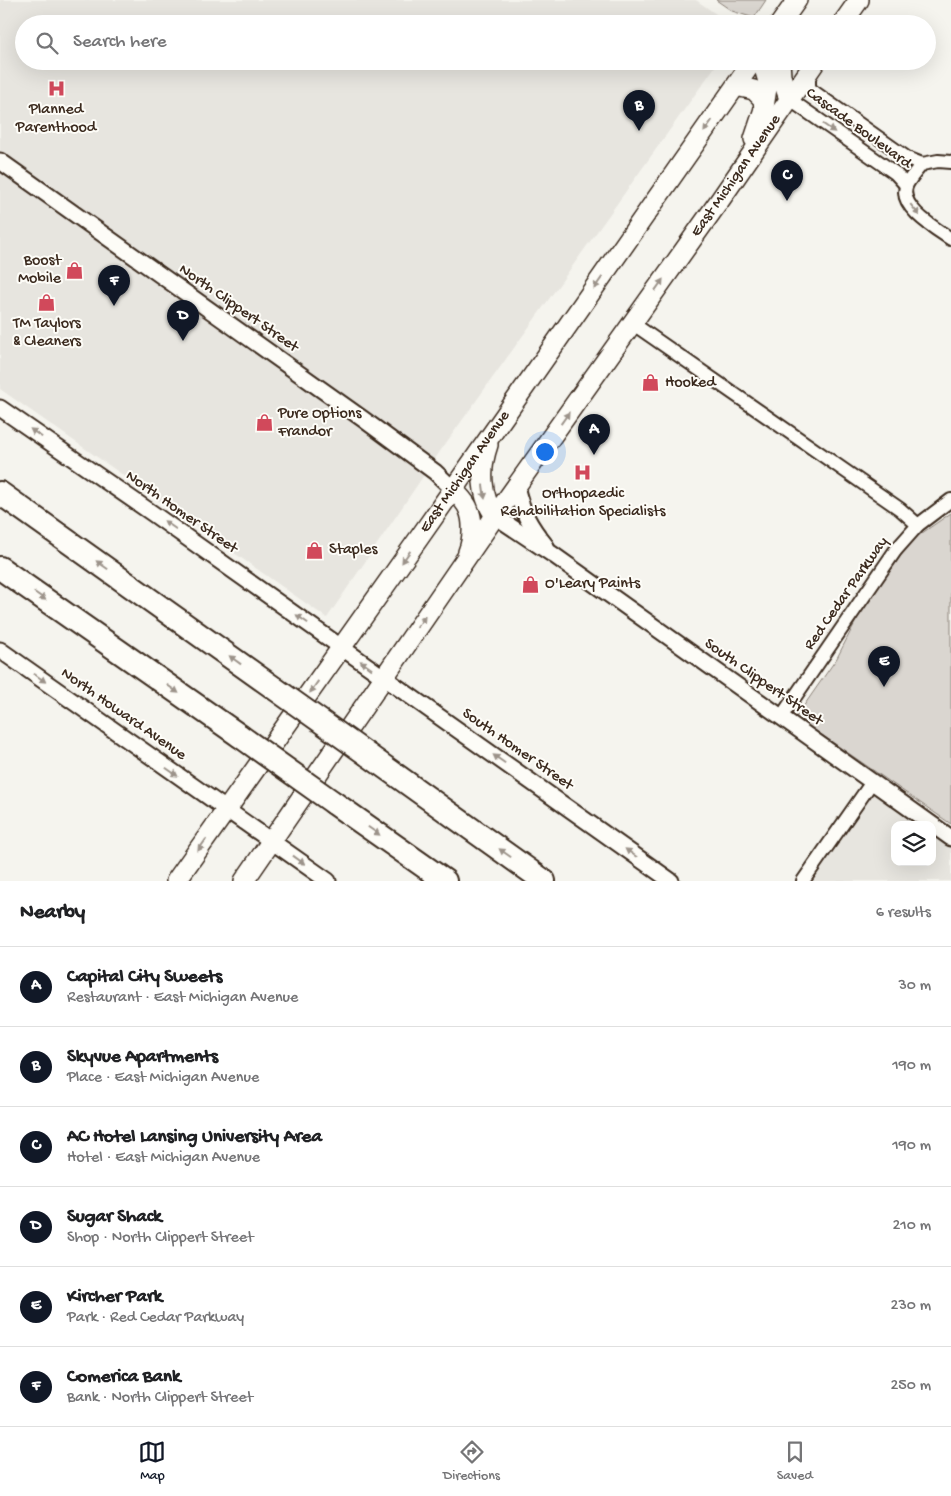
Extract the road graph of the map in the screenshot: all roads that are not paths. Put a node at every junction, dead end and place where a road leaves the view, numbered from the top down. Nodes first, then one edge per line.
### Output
1 (799, 0) edge
2 (859, 0) edge
3 (787, 15) edge
4 (793, 15) edge
5 (848, 15) edge
6 (747, 70) edge
7 (765, 70) edge
8 (781, 70) edge
9 (810, 70) edge
10 (812, 70) edge
11 (736, 86) junction
12 (789, 99) junction
13 (764, 109) junction
14 (0, 161) edge
15 (746, 162) junction
16 (951, 162) edge
17 (922, 164) junction
18 (906, 185) junction
19 (951, 239) edge
20 (632, 323) junction
21 (0, 408) edge
22 (493, 432) junction
23 (516, 486) junction
24 (453, 489) junction
25 (0, 493) edge
26 (951, 500) edge
27 (495, 516) junction
28 (918, 525) junction
29 (555, 556) junction
30 (460, 566) junction
31 (0, 568) edge
32 (342, 648) junction
33 (0, 650) edge
34 (383, 677) junction
35 (781, 717) junction
36 (872, 782) junction
37 (226, 810) junction
38 (951, 838) edge
39 (271, 840) junction
40 (176, 881) edge
41 (244, 881) edge
42 (328, 881) edge
43 (445, 881) edge
44 (544, 881) edge
45 (671, 881) edge
46 (803, 881) edge

1 - 3 main road
1 - 4 main road
2 - 5 main road
6 - 11 main road, East Michigan Avenue
7 - 13 main road
8 - 12 main road
9 - 12 main road, East Michigan Avenue
10 - 17 street, Cascade Boulevard
11 - 13 main road
11 -> 22 main road, East Michigan Avenue
12 - 15 main road, East Michigan Avenue
12 -> 18 street, Cascade Boulevard
13 - 15 main road
14 - 24 street, North Clippert Street
20 -> 15 main road, East Michigan Avenue
16 - 17 street, Cascade Boulevard
17 - 18 street, Cascade Boulevard
18 -> 19 street, Cascade Boulevard
23 -> 20 main road, East Michigan Avenue
20 - 28 street
32 -> 21 street, North Homer Street
22 - 24 main road, East Michigan Avenue
22 -> 27 main road
23 - 27 main road, East Michigan Avenue
23 - 29 street, South Clippert Street
24 - 30 main road
24 -> 32 main road, East Michigan Avenue
44 -> 25 highway, bridge
26 - 28 street, Red Cedar Parkway
27 - 29 street, South Clippert Street
27 - 30 main road, East Michigan Avenue
28 - 35 street, Red Cedar Parkway
29 - 35 street, South Clippert Street
34 -> 30 main road, East Michigan Avenue
31 -> 43 highway, bridge
34 -> 32 street, South Homer Street
32 -> 37 main road, East Michigan Avenue
33 -> 37 street, North Howard Avenue
34 - 39 main road, East Michigan Avenue
45 -> 34 street, South Homer Street
35 - 36 street, South Clippert Street
36 - 38 street, South Clippert Street
36 - 46 street
37 - 39 street, North Howard Avenue
37 -> 40 main road, East Michigan Avenue
39 - 41 main road, East Michigan Avenue
39 -> 42 street, North Howard Avenue

